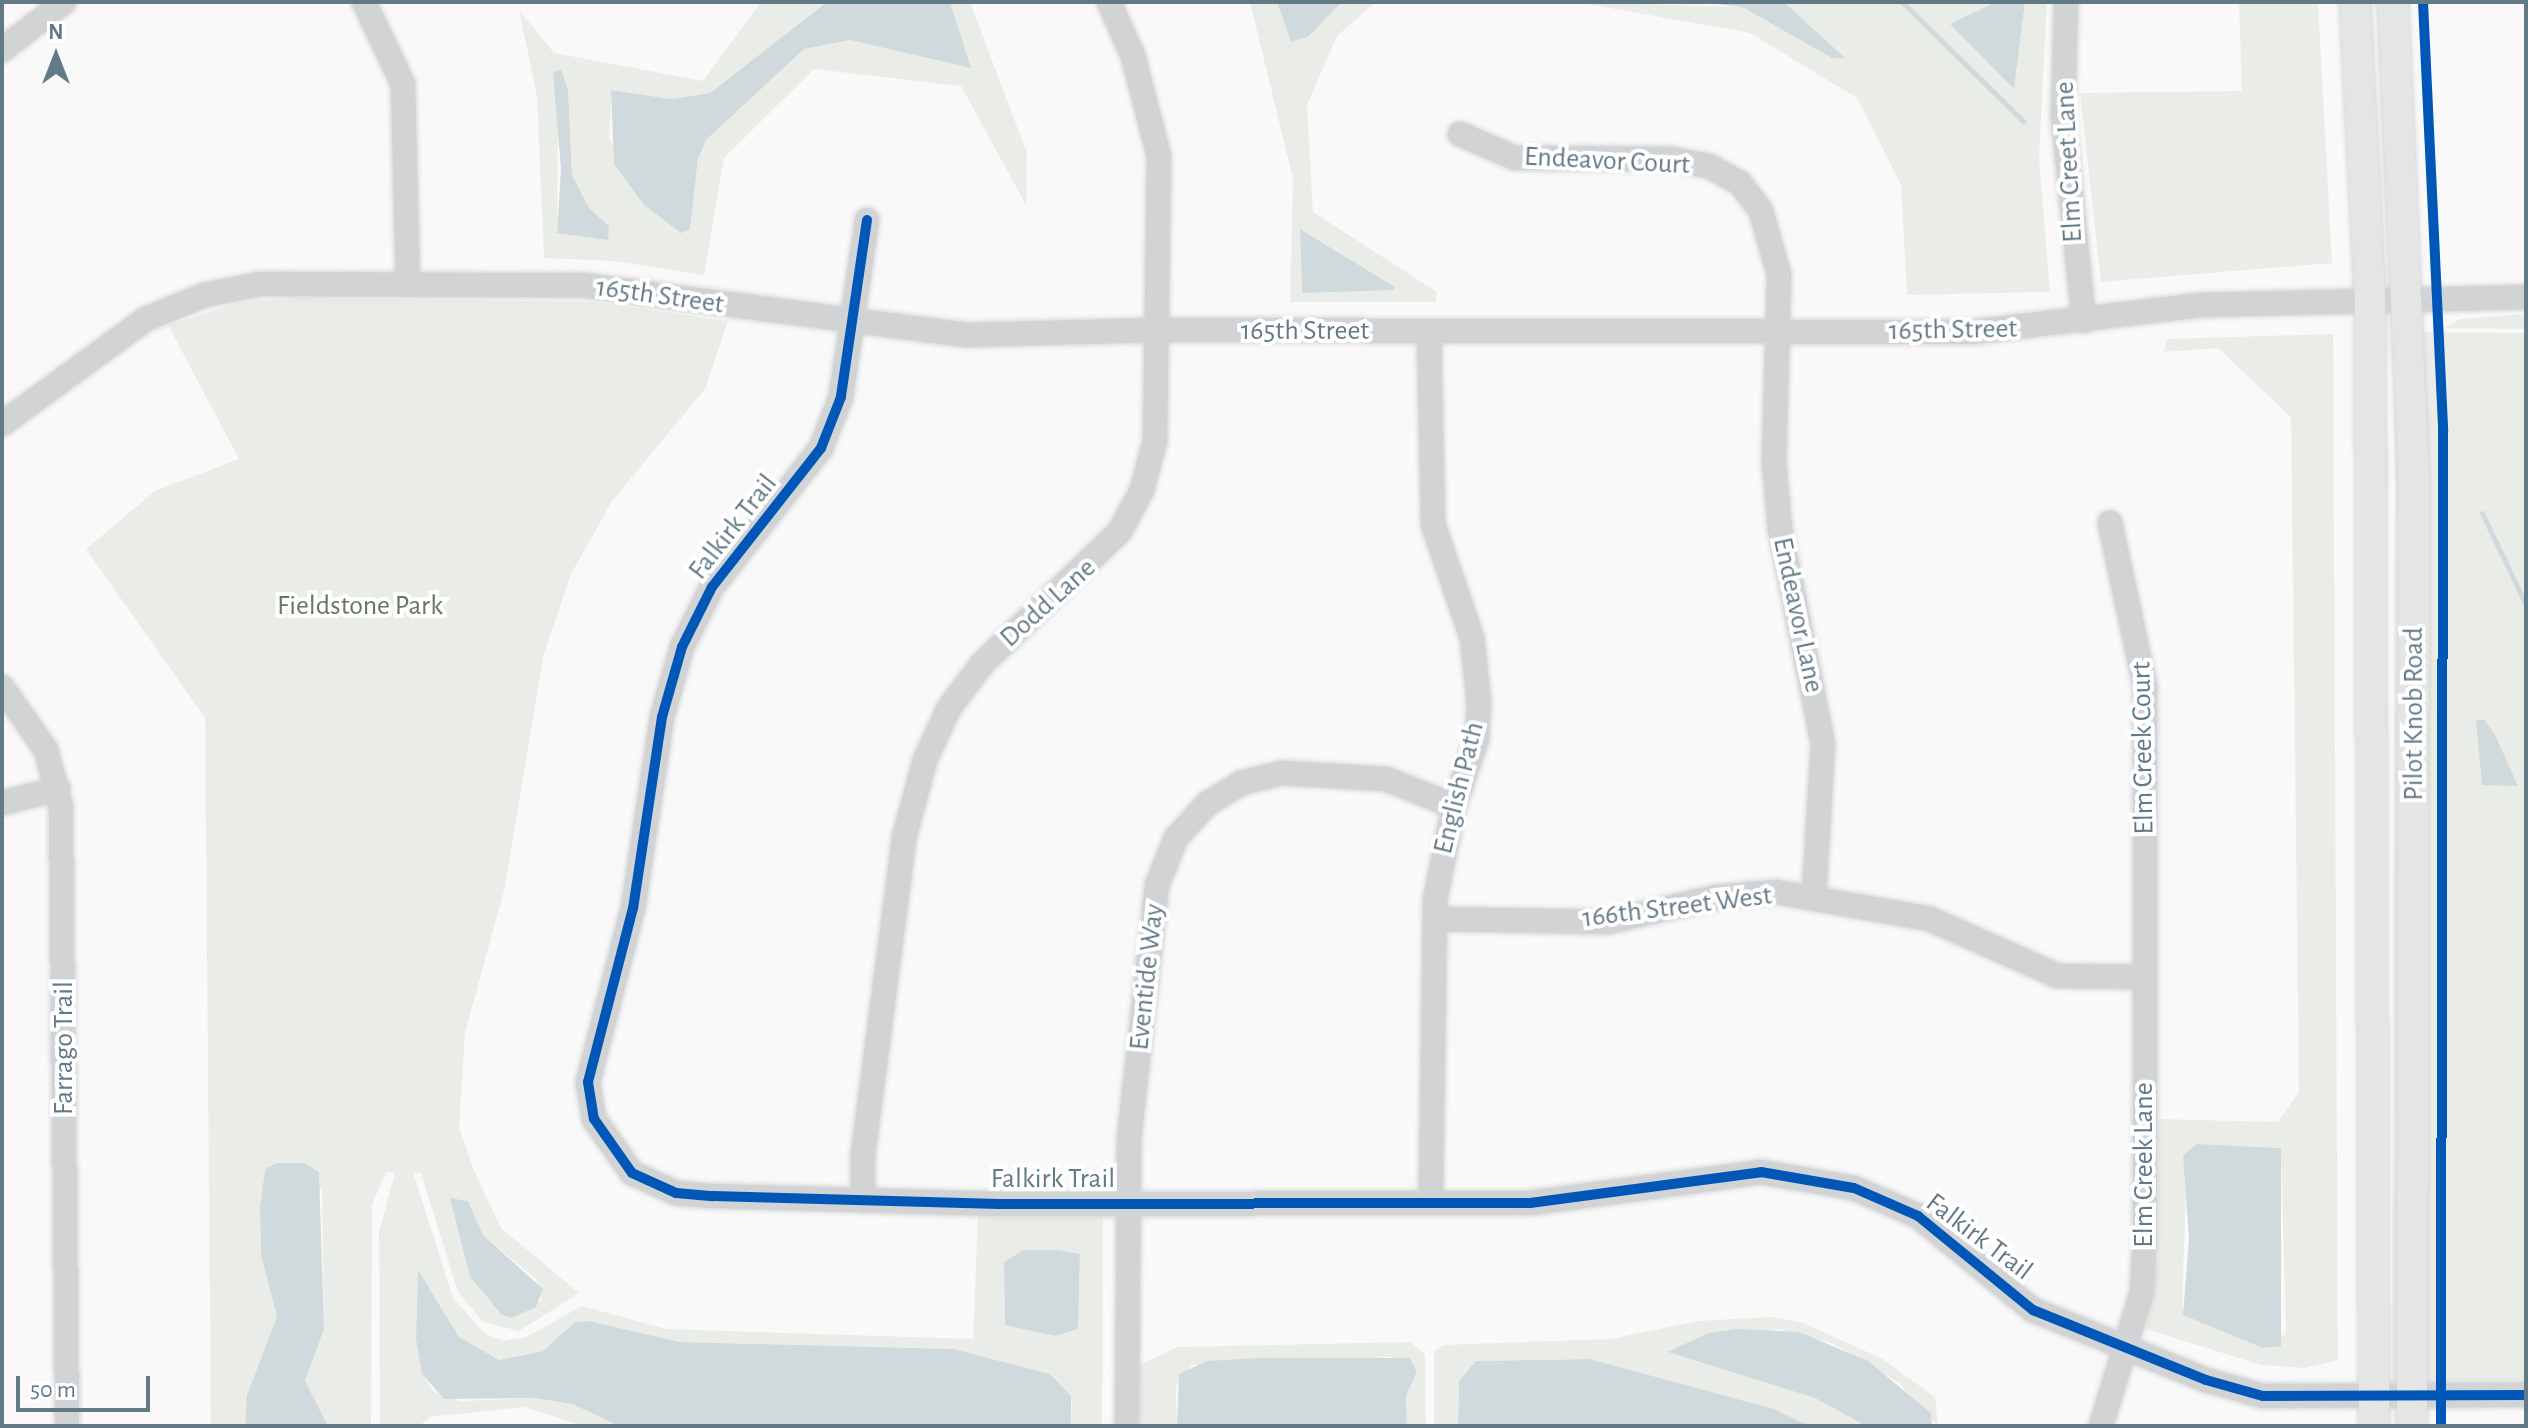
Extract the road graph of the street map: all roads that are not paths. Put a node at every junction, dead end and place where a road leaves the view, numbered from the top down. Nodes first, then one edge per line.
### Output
1 (64, 2) edge
2 (364, 2) edge
3 (1109, 2) edge
4 (2066, 2) edge
5 (2355, 2) edge
6 (2393, 2) edge
7 (2, 50) edge
8 (1460, 134) dead end
9 (867, 220) dead end
10 (408, 285) junction
11 (2526, 297) edge
12 (2370, 300) junction
13 (2408, 300) junction
14 (2084, 321) junction
15 (854, 324) junction
16 (1160, 330) junction
17 (1429, 332) junction
18 (1778, 332) junction
19 (2, 424) edge
20 (2110, 523) dead end
21 (2, 687) edge
22 (58, 789) junction
23 (2, 803) edge
24 (1454, 806) junction
25 (1814, 897) junction
26 (1435, 919) junction
27 (2145, 977) junction
28 (863, 1201) junction
29 (1127, 1203) junction
30 (1431, 1203) junction
31 (2126, 1350) junction
32 (2412, 1395) junction
33 (2526, 1395) edge
34 (2374, 1396) junction
35 (67, 1426) edge
36 (1127, 1426) edge
37 (2101, 1426) edge
38 (2374, 1426) edge
39 (2412, 1426) edge

1 - 7 street
2 - 10 street
3 - 16 street, Dodd Lane
4 - 14 street, Elm Creet Lane
5 - 12 main road, Pilot Knob Road
6 - 13 main road, Pilot Knob Road
8 - 18 street, Endeavor Court
9 - 15 street, Falkirk Trail
10 - 15 street, 165th Street
10 - 19 street, 165th Street
11 - 13 street, 165th Street
12 - 13 street, 165th Street
12 - 14 street, 165th Street
12 - 34 main road, Pilot Knob Road
13 - 32 main road, Pilot Knob Road
14 - 18 street, 165th Street
15 - 16 street, 165th Street
15 - 28 street, Falkirk Trail
16 - 17 street, 165th Street
16 - 28 street, Dodd Lane
17 - 18 street, 165th Street
17 - 24 street, English Path
18 - 25 street, Endeavor Lane
20 - 27 street, Elm Creek Court
21 - 22 street, Farrago Trail
22 - 23 street
22 - 35 street, Farrago Trail
24 - 26 street, English Path
24 - 29 street, Eventide Way
25 - 26 street, 166th Street West
25 - 27 street, 166th Street West
26 - 30 street, English Path
27 - 31 street, Elm Creek Lane
28 - 29 street, Falkirk Trail
29 - 30 street, Falkirk Trail
29 - 36 street, Eventide Way
30 - 31 street, Falkirk Trail
31 - 34 street, Falkirk Trail
31 - 37 street, Elm Creek Lane
32 - 33 street, Falkirk Trail
32 - 34 street, Falkirk Trail
32 - 39 main road, Pilot Knob Road
34 - 38 main road, Pilot Knob Road

